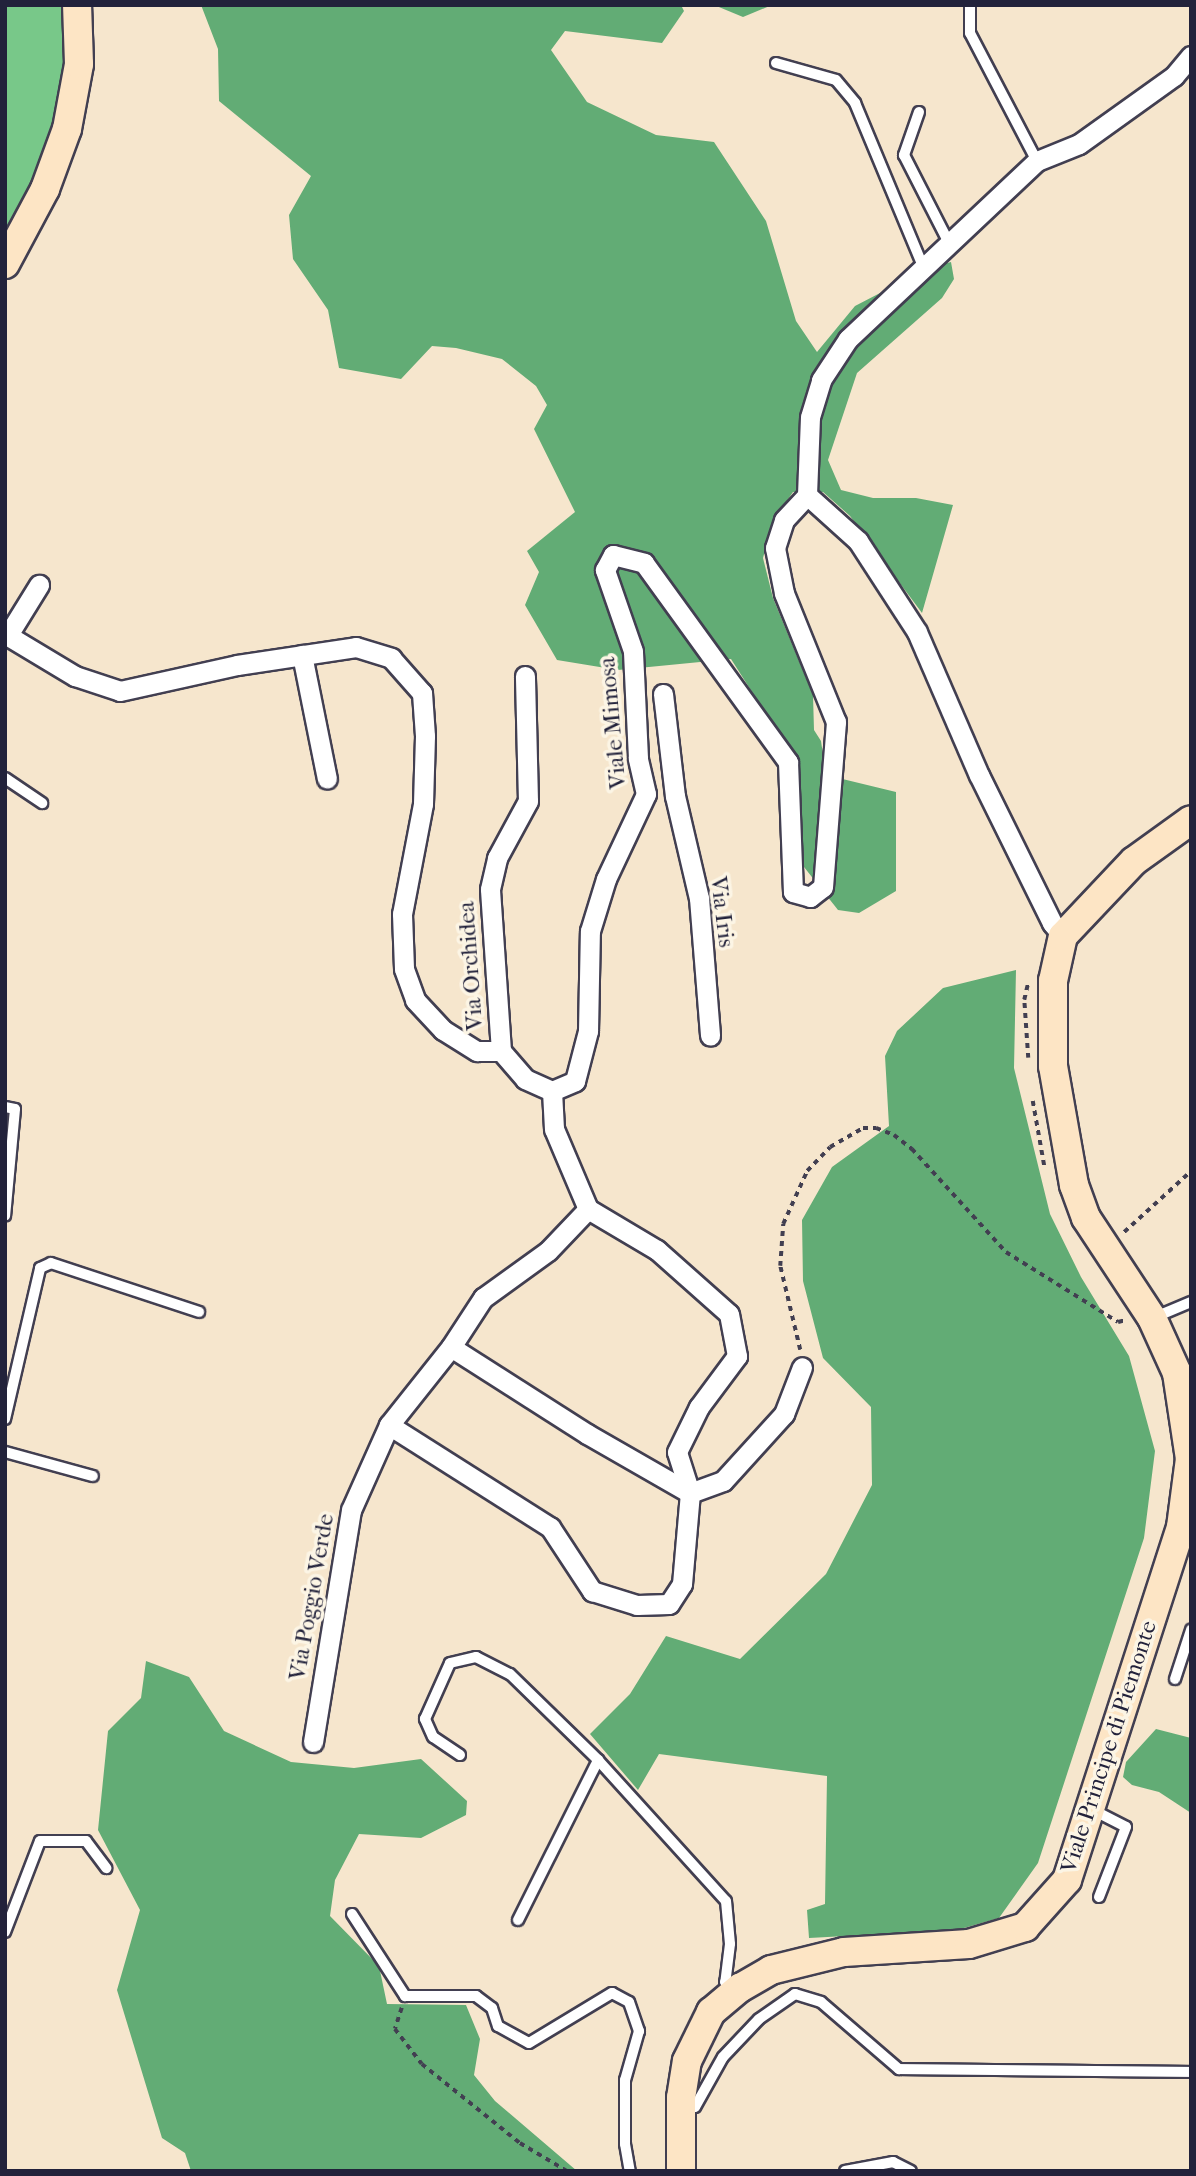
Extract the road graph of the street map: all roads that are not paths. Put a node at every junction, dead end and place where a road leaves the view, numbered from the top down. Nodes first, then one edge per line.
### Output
1 (77, 5) edge
2 (970, 5) edge
3 (1191, 55) edge
4 (776, 63) dead end
5 (919, 112) dead end
6 (1037, 160) junction
7 (948, 242) junction
8 (5, 264) edge
9 (923, 266) junction
10 (807, 495) junction
11 (39, 584) dead end
12 (6, 635) edge
13 (302, 655) junction
14 (525, 676) dead end
15 (663, 694) dead end
16 (5, 778) edge
17 (327, 779) dead end
18 (646, 793) junction
19 (675, 796) junction
20 (42, 803) dead end
21 (1191, 820) edge
22 (1063, 936) junction
23 (710, 1036) dead end
24 (501, 1051) junction
25 (552, 1091) junction
26 (5, 1107) edge
27 (588, 1209) junction
28 (5, 1216) edge
29 (1191, 1302) edge
30 (199, 1312) dead end
31 (1152, 1318) junction
32 (452, 1347) junction
33 (802, 1367) road end
34 (5, 1419) edge
35 (390, 1425) junction
36 (5, 1452) edge
37 (93, 1476) dead end
38 (690, 1493) junction
39 (1191, 1630) edge
40 (1175, 1679) dead end
41 (313, 1742) dead end
42 (460, 1755) dead end
43 (598, 1760) junction
44 (1090, 1809) junction
45 (106, 1868) dead end
46 (1098, 1897) dead end
47 (352, 1914) dead end
48 (518, 1920) dead end
49 (5, 1932) edge
50 (740, 1988) junction
51 (1191, 2072) edge
52 (681, 2098) junction
53 (630, 2171) edge
54 (681, 2171) edge
55 (845, 2171) edge
56 (911, 2171) edge

1 - 8 street
2 - 6 lane
3 - 6 street
4 - 9 lane
5 - 7 lane
6 - 7 street
7 - 9 street
9 - 10 street
10 - 18 street, Viale Mimosa
10 - 22 street
11 - 12 street
12 - 13 street
13 - 17 street
13 - 24 street
14 - 24 street, Via Orchidea
15 - 19 street, Via Iris
16 - 20 lane
18 - 19 street
18 - 25 street, Viale Mimosa
19 - 23 street, Via Iris
21 - 22 street
22 - 31 street, Viale Principe di Piemonte
24 - 25 street
25 - 27 street
26 - 28 lane
27 - 32 street, Via Poggio Verde
27 - 38 street
29 - 31 lane
30 - 34 lane
31 - 44 street, Viale Principe di Piemonte
32 - 35 street, Via Poggio Verde
32 - 38 street
33 - 38 street
35 - 38 street
35 - 41 street, Via Poggio Verde
36 - 37 lane
39 - 40 lane
42 - 43 lane
43 - 48 lane
43 - 50 lane
44 - 46 lane
44 - 50 street, Viale Principe di Piemonte
45 - 49 lane
47 - 53 lane
50 - 52 street, Viale Principe di Piemonte
51 - 52 lane
52 - 54 street, Viale Principe di Piemonte
55 - 56 lane

